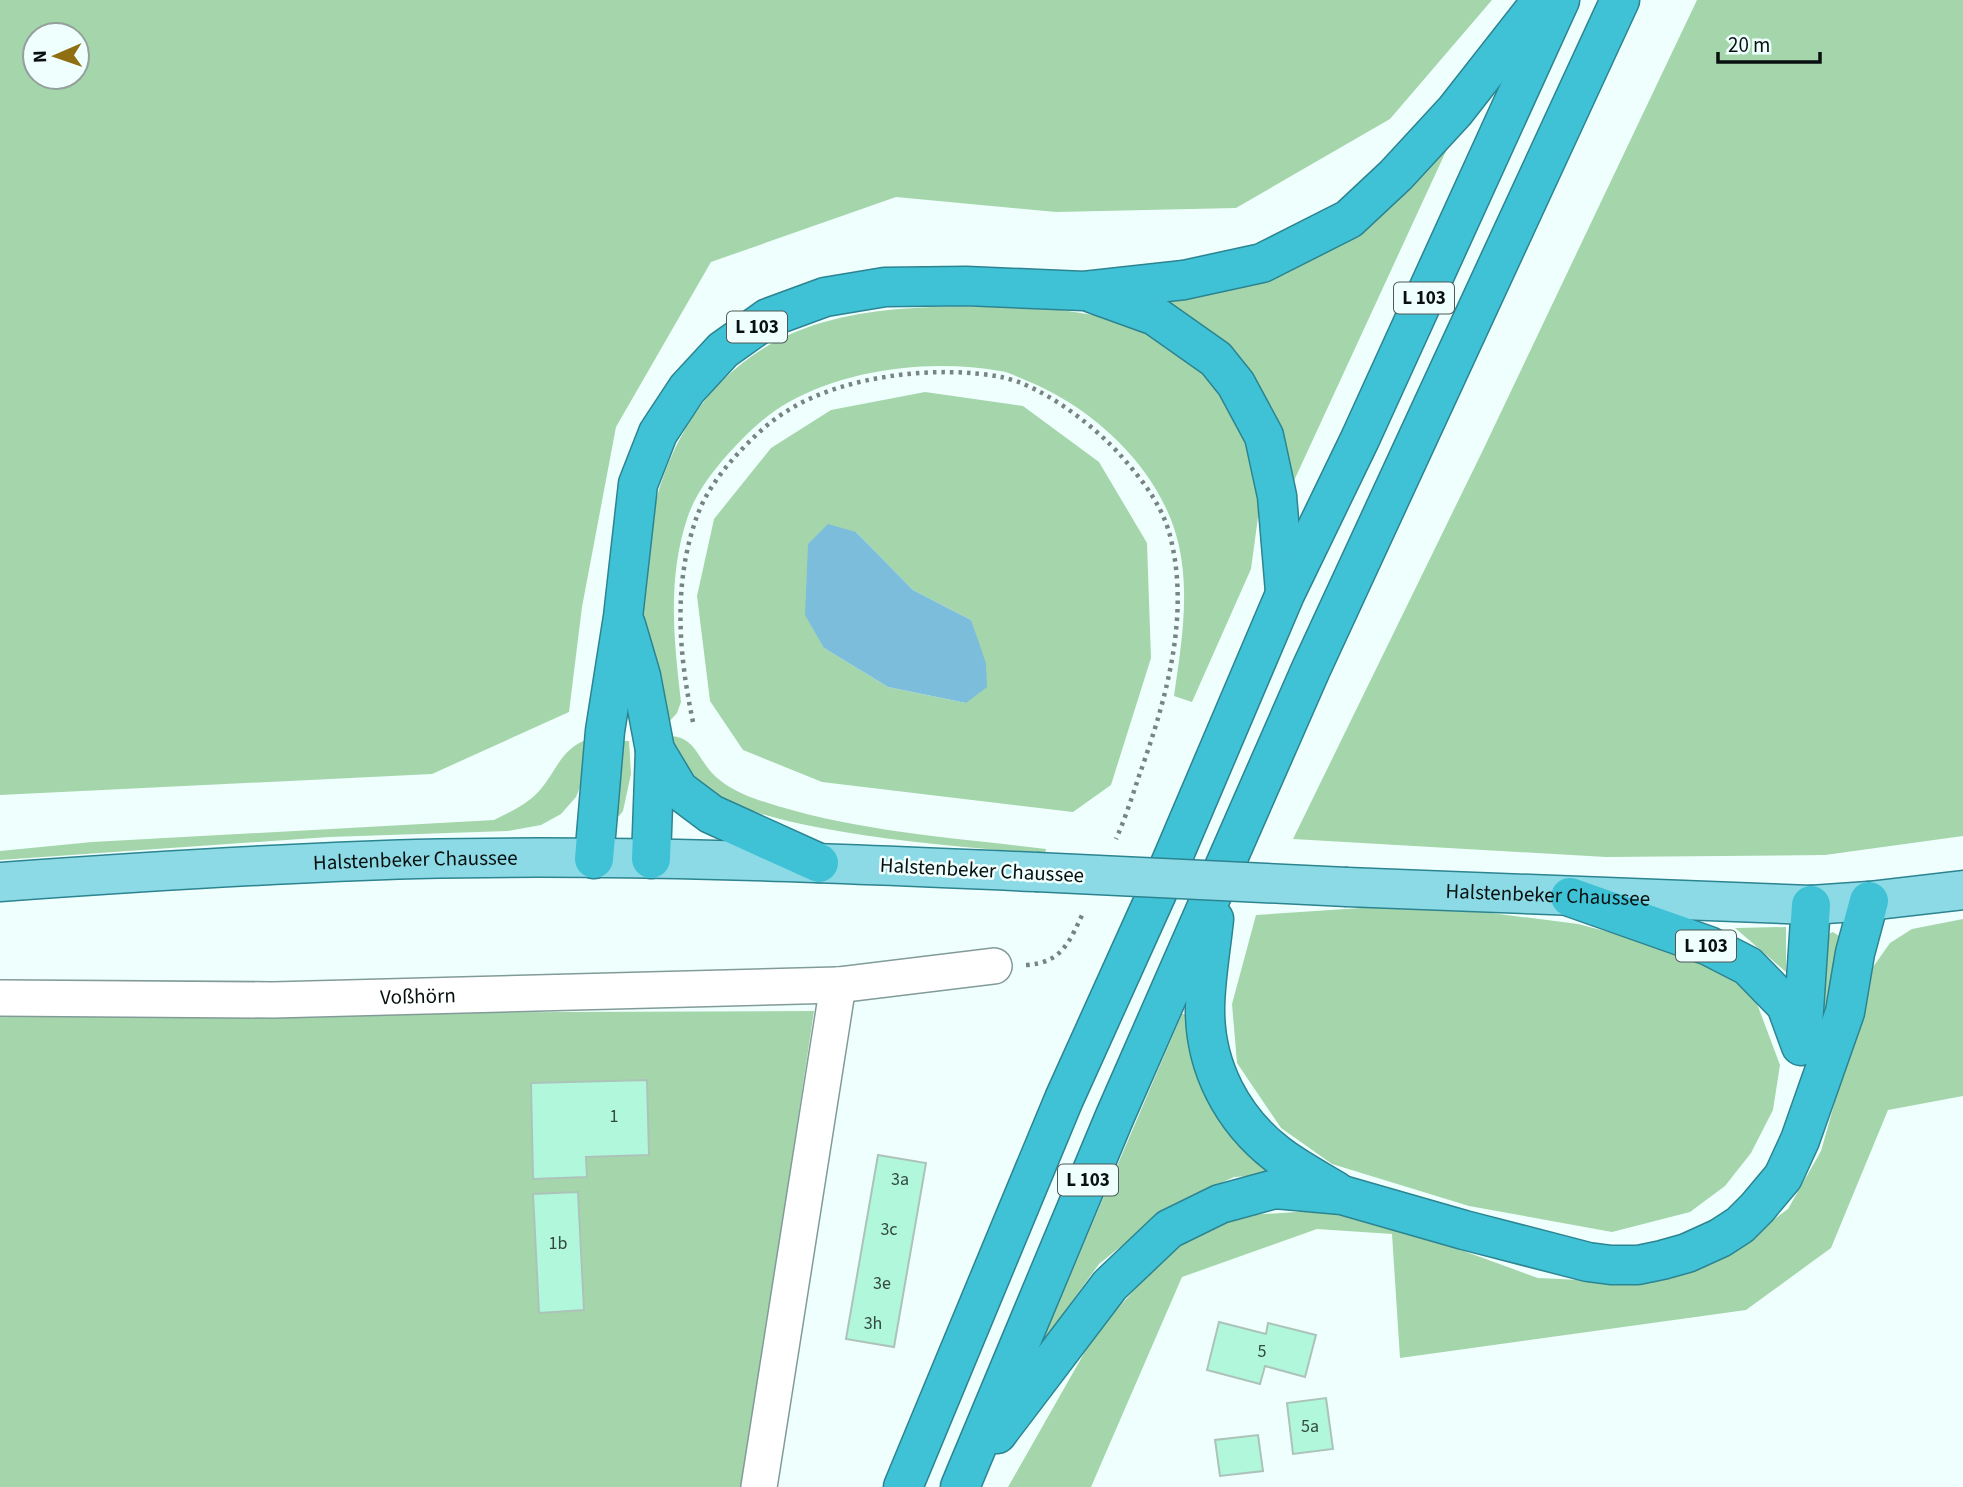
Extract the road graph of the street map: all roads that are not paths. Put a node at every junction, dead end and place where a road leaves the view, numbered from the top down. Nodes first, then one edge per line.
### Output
1 (1542, 0) edge
2 (1560, 0) edge
3 (1620, 0) edge
4 (1084, 290) junction
5 (1285, 594) junction
6 (623, 617) junction
7 (655, 750) junction
8 (593, 859) junction
9 (651, 859) junction
10 (819, 863) junction
11 (0, 881) edge
12 (1218, 886) junction
13 (1963, 890) edge
14 (1570, 897) junction
15 (1869, 901) junction
16 (1811, 905) junction
17 (994, 966) road end
18 (838, 985) junction
19 (0, 998) edge
20 (1801, 1046) junction
21 (1800, 1140) junction
22 (1342, 1195) junction
23 (962, 1482) edge
24 (759, 1487) edge
25 (903, 1487) edge

1 - 4 highway, L 103
2 - 5 highway, L 103
3 - 12 highway, L 103
4 - 5 highway, L 103
4 - 6 highway, L 103
5 - 25 highway, L 103
6 - 7 highway, L 103
6 - 8 highway, L 103
7 - 9 highway, L 103
7 - 10 highway, L 103
8 - 9 main road, Halstenbeker Chaussee
8 - 11 main road, Halstenbeker Chaussee
9 - 10 main road, Halstenbeker Chaussee
10 - 14 main road, Halstenbeker Chaussee, bridge
12 - 22 highway, L 103
12 - 23 highway, L 103
13 - 15 main road, Halstenbeker Chaussee
14 - 16 main road, Halstenbeker Chaussee
14 - 20 highway, L 103
15 - 16 main road, Halstenbeker Chaussee
15 - 21 highway, L 103
16 - 20 highway, L 103
17 - 18 street, Voßhörn
18 - 19 street, Voßhörn
18 - 24 street
20 - 21 highway, L 103
21 - 22 highway, L 103
22 - 23 highway, L 103

